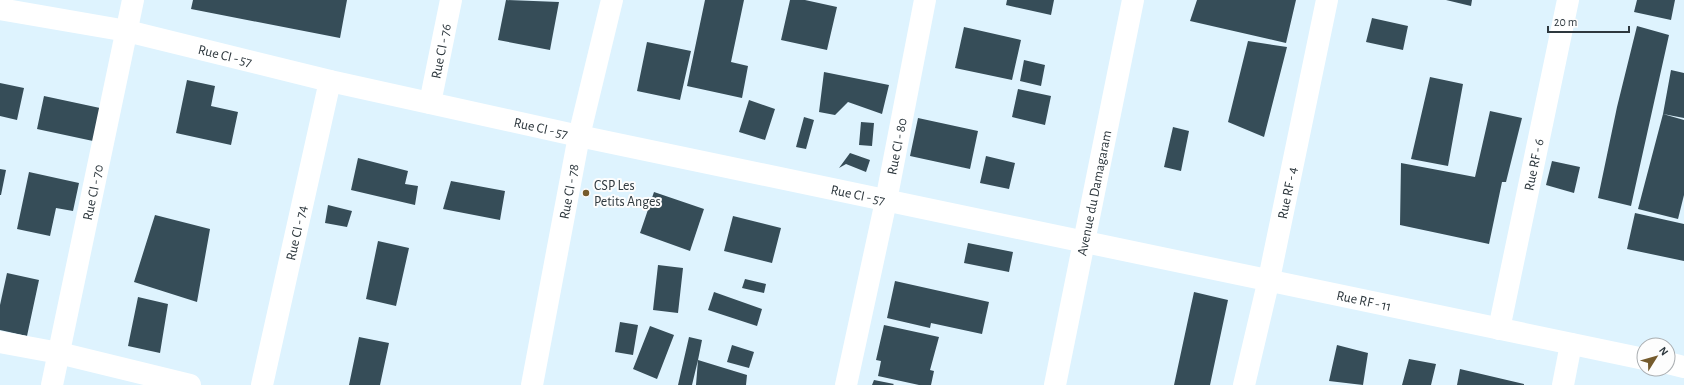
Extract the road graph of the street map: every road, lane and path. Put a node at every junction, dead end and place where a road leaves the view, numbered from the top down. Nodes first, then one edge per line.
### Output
1 (133, 0) edge
2 (451, 0) edge
3 (612, 0) edge
4 (1133, 0) edge
5 (1327, 0) edge
6 (1568, 0) edge
7 (921, 1) edge
8 (0, 9) edge
9 (127, 31) junction
10 (330, 81) junction
11 (430, 103) junction
12 (579, 136) junction
13 (886, 201) junction
14 (1084, 240) junction
15 (1269, 279) junction
16 (1499, 329) junction
17 (0, 342) edge
18 (1571, 344) junction
19 (59, 353) junction
20 (1636, 356) edge
21 (52, 385) edge
22 (190, 385) edge
23 (262, 385) edge
24 (532, 385) edge
25 (846, 385) edge
26 (1055, 385) edge
27 (1244, 385) edge
28 (1563, 385) edge

1 - 9 street, Rue CI - 70
2 - 11 street, Rue CI - 76
3 - 12 street, Rue CI - 78
4 - 14 street, Avenue du Damagaram
5 - 15 street, Rue RF - 4
6 - 16 street, Rue RF - 6
7 - 13 street, Rue CI - 80
8 - 9 street, Rue CI - 57
9 - 10 street, Rue CI - 57
9 - 19 street, Rue CI - 70
10 - 11 street, Rue CI - 57
10 - 23 street, Rue CI - 74
11 - 12 street, Rue CI - 57
12 - 13 street, Rue CI - 57
12 - 24 street, Rue CI - 78
13 - 14 street, Rue CI - 57
13 - 25 street, Rue CI - 80
14 - 15 street, Rue RF - 11
14 - 26 street, Avenue du Damagaram
15 - 16 street, Rue RF - 11
15 - 27 street, Rue RF - 4
16 - 18 street, Rue RF - 11
17 - 19 street
18 - 20 street, Rue RF - 11
18 - 28 street
19 - 21 street, Rue CI - 70
19 - 22 street

